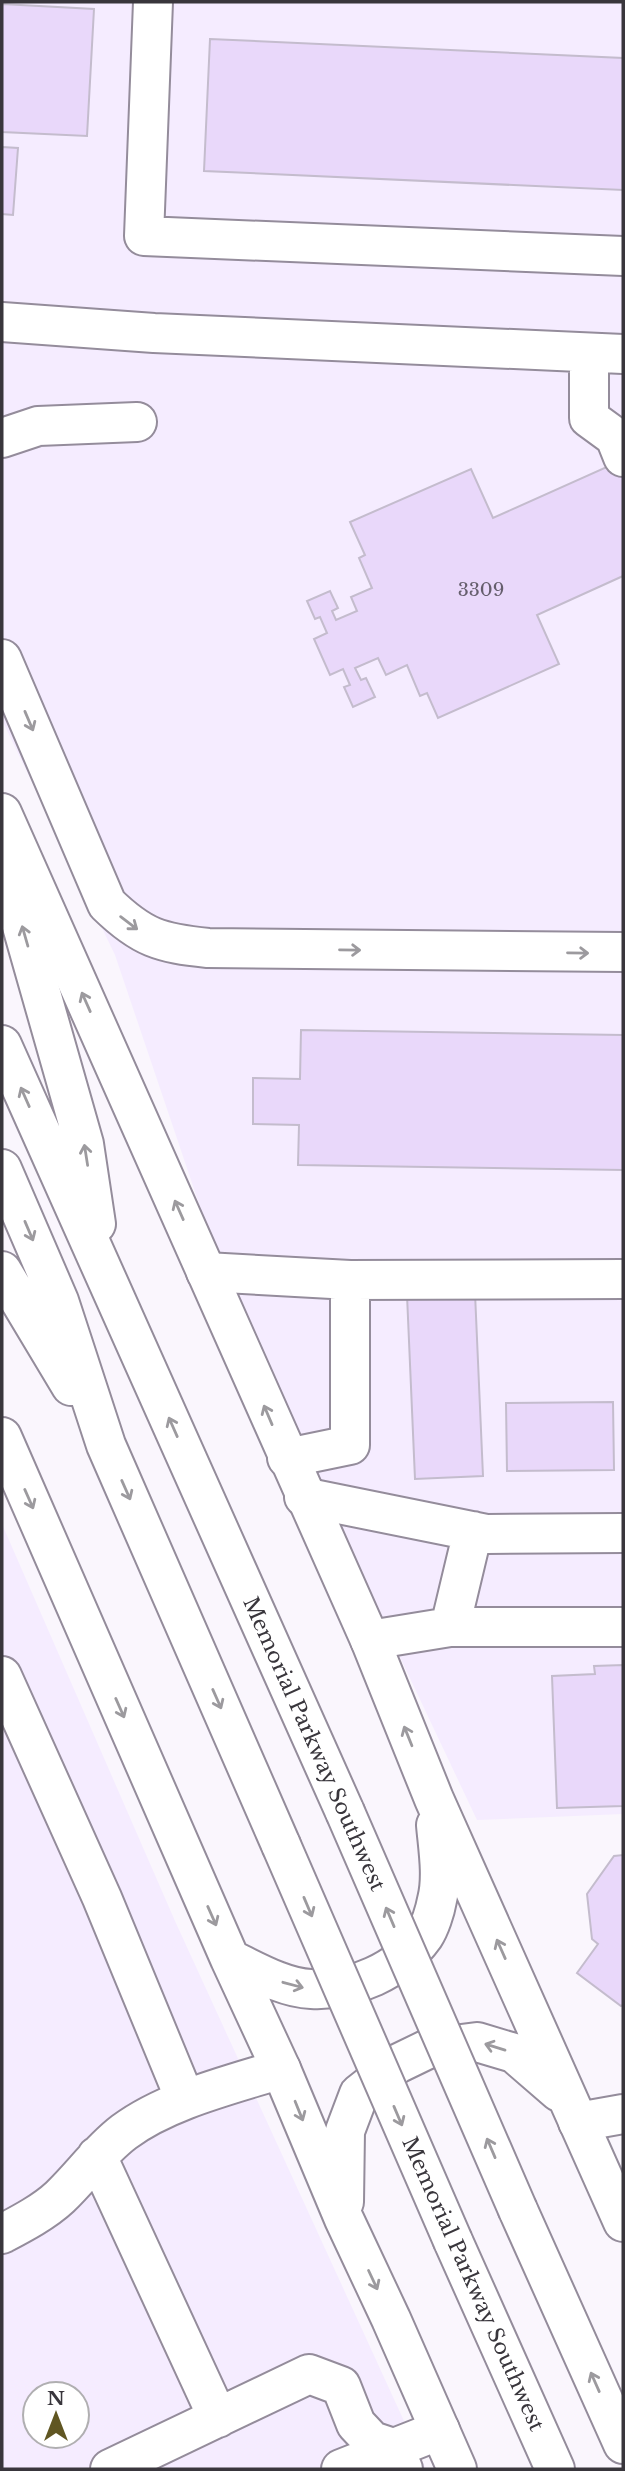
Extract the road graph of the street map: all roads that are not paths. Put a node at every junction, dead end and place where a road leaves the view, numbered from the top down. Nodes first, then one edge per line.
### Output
1 (153, 2) edge
2 (623, 256) edge
3 (2, 322) edge
4 (606, 354) edge
5 (137, 422) dead end
6 (2, 438) edge
7 (623, 457) edge
8 (2, 659) edge
9 (2, 813) edge
10 (2, 856) edge
11 (623, 952) edge
12 (2, 1045) edge
13 (2, 1169) edge
14 (2, 1271) edge
15 (103, 1271) junction
16 (206, 1272) junction
17 (623, 1279) edge
18 (351, 1280) junction
19 (2, 1437) edge
20 (106, 1446) junction
21 (287, 1458) junction
22 (304, 1497) junction
23 (473, 1531) junction
24 (623, 1533) edge
25 (450, 1627) junction
26 (623, 1627) edge
27 (370, 1640) junction
28 (2, 1675) edge
29 (434, 1799) junction
30 (230, 1959) junction
31 (281, 2068) junction
32 (185, 2099) junction
33 (574, 2111) junction
34 (623, 2115) edge
35 (96, 2156) junction
36 (344, 2218) junction
37 (623, 2222) edge
38 (2, 2234) edge
39 (218, 2418) junction
40 (440, 2430) junction
41 (623, 2444) edge
42 (398, 2458) edge
43 (110, 2469) edge
44 (341, 2469) edge
45 (457, 2469) edge
46 (555, 2469) edge

1 - 2 main road
3 - 4 main road
4 - 7 main road
5 - 6 main road
8 -> 11 main road
16 -> 9 main road
15 -> 10 main road
15 -> 12 main road, Memorial Parkway Southwest
13 -> 20 main road, Memorial Parkway Southwest
14 - 20 main road
41 -> 15 main road, Memorial Parkway Southwest, bridge
16 - 18 main road
21 -> 16 main road
17 - 18 main road
18 - 21 main road
19 -> 30 main road
20 -> 46 main road, Memorial Parkway Southwest, bridge
21 - 22 main road
22 - 23 main road
22 - 27 main road
23 - 24 main road
23 - 25 main road
25 - 26 main road
25 - 27 main road
29 -> 27 main road
28 - 32 main road
30 -> 29 main road
33 -> 29 main road
30 - 31 main road
31 - 32 main road
31 -> 36 main road
32 - 35 main road
33 - 34 main road
33 -> 36 main road
33 - 37 main road
35 - 38 main road
35 - 39 main road
36 -> 40 main road
39 - 42 main road
39 - 43 main road
40 - 42 main road
40 - 45 main road
42 - 44 main road

